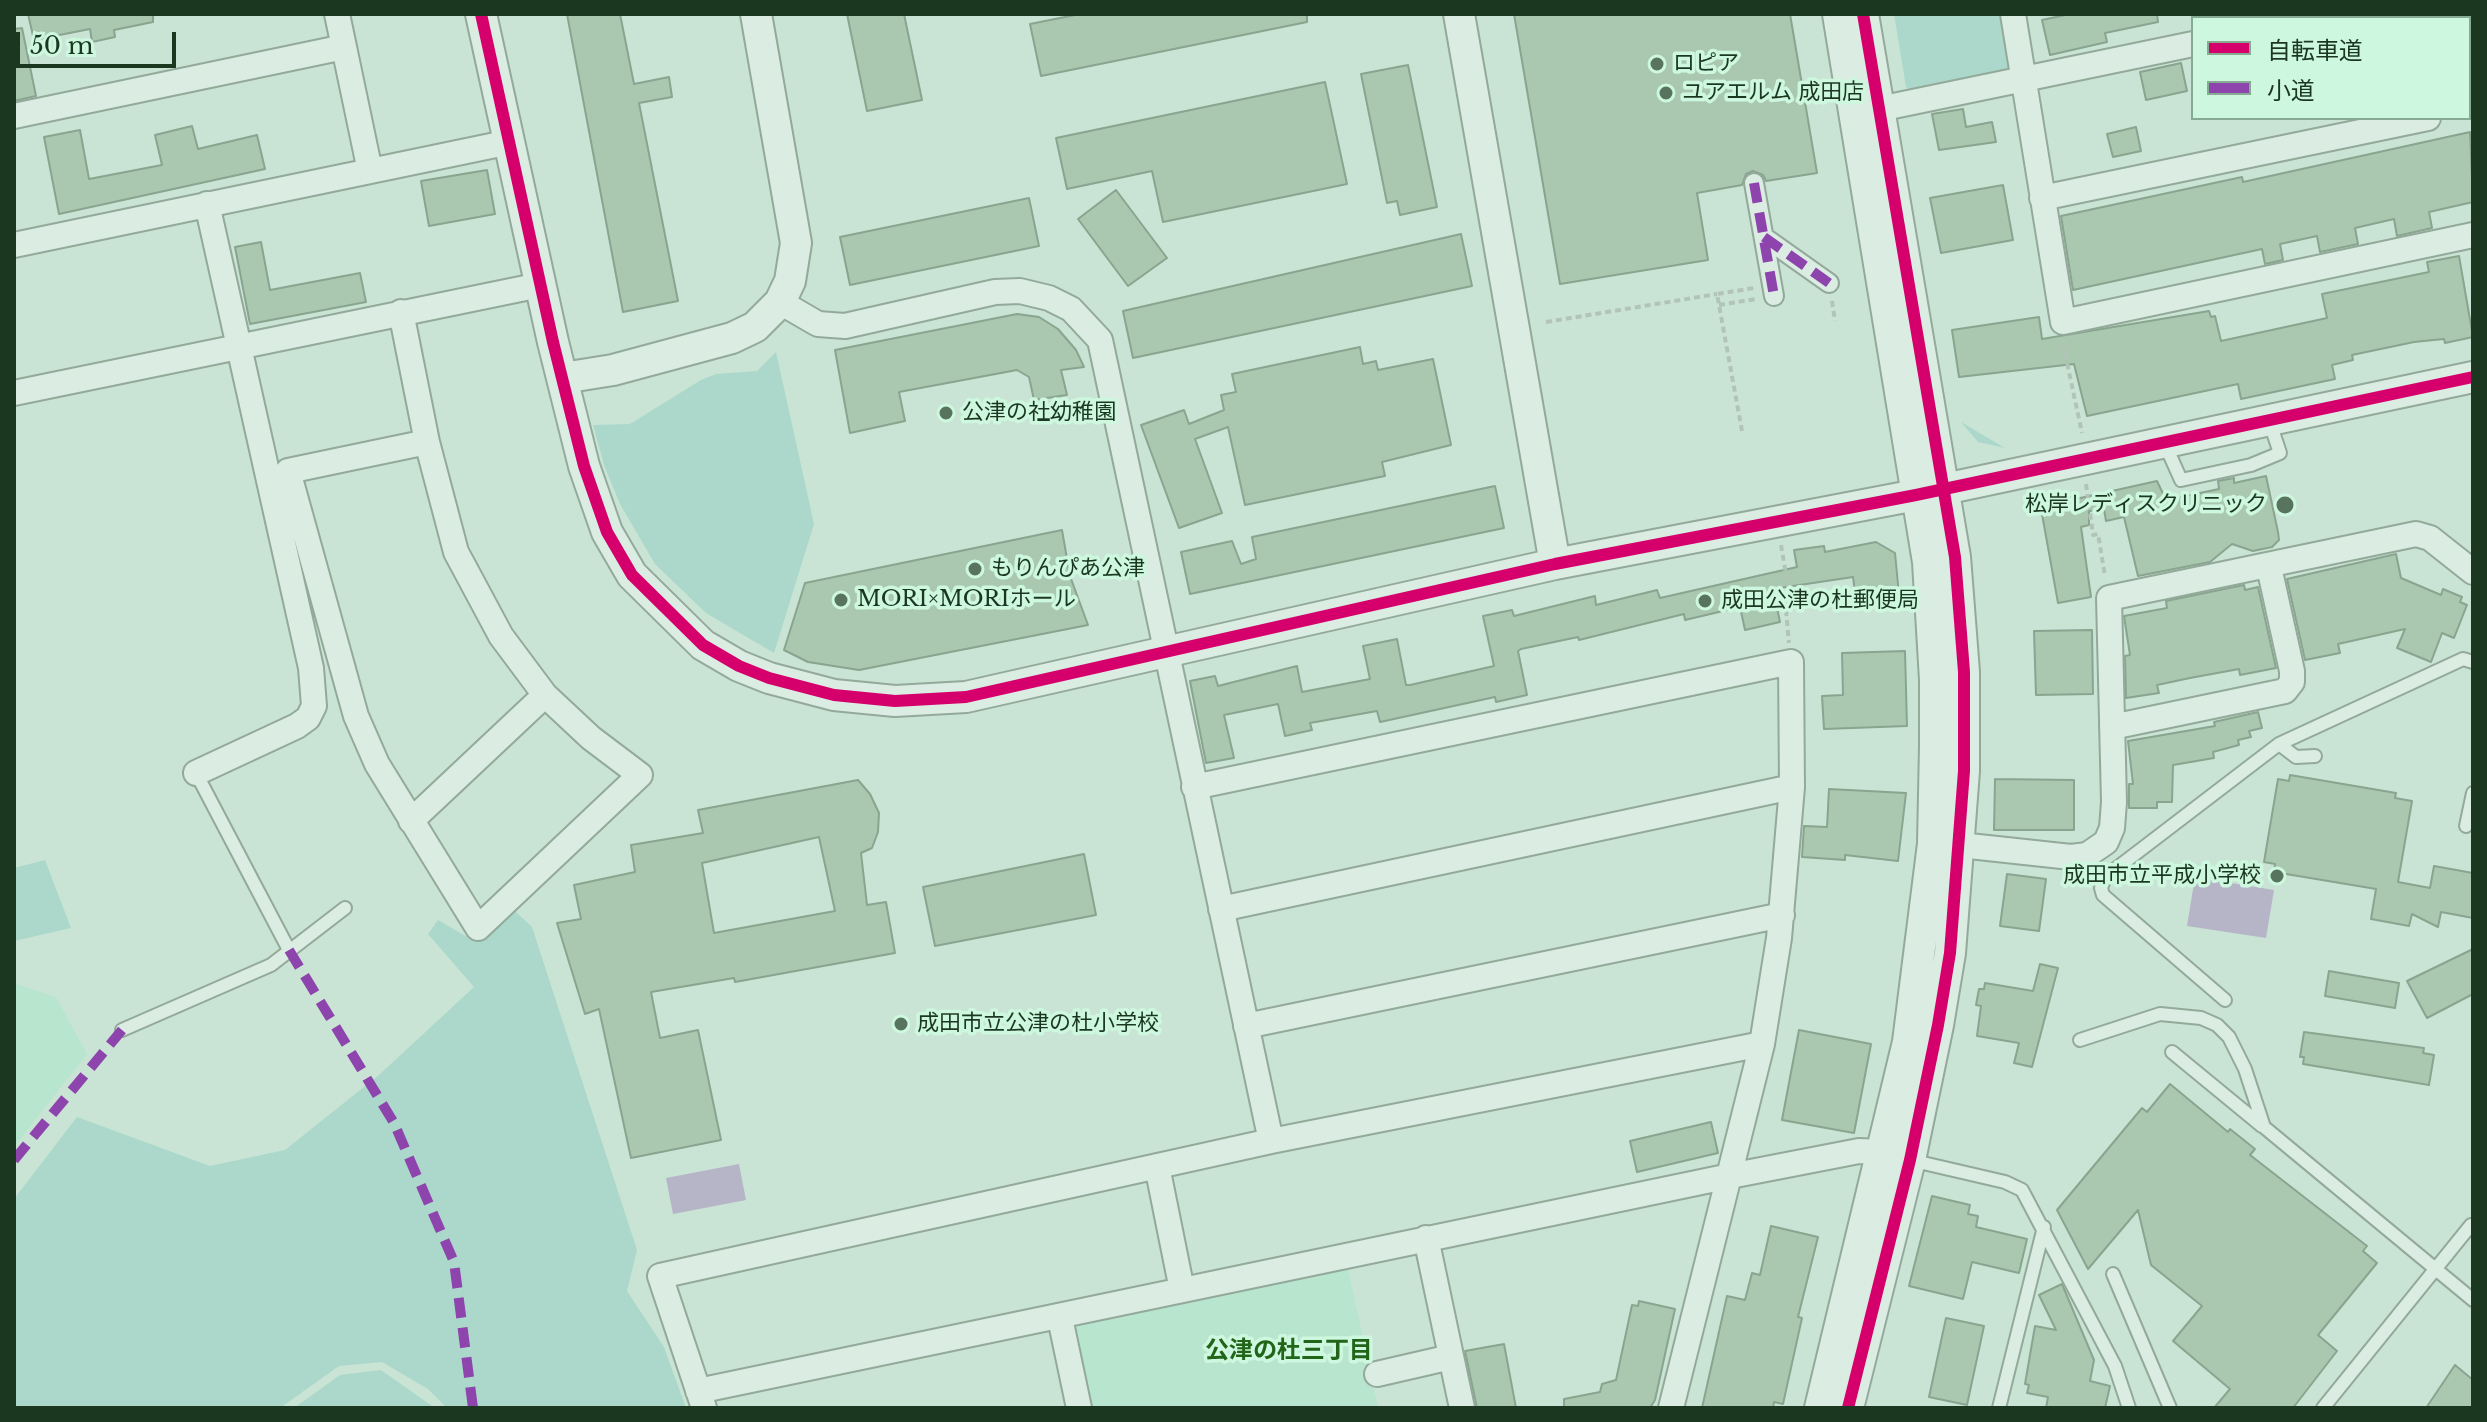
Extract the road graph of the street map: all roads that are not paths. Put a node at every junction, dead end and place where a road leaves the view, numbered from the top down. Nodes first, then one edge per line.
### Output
1 (337, 14) edge
2 (481, 14) edge
3 (756, 14) edge
4 (1459, 14) edge
5 (1838, 14) edge
6 (1863, 14) edge
7 (2013, 14) edge
8 (2191, 44) edge
9 (344, 47) junction
10 (2024, 79) junction
11 (1879, 109) junction
12 (14, 116) edge
13 (2418, 120) edge
14 (510, 142) junction
15 (370, 171) junction
16 (1754, 183) dead end
17 (2042, 198) junction
18 (207, 204) junction
19 (1764, 237) junction
20 (2472, 242) edge
21 (14, 245) edge
22 (1829, 283) dead end
23 (540, 285) junction
24 (1769, 291) road end
25 (780, 302) junction
26 (401, 312) junction
27 (236, 345) junction
28 (2473, 377) edge
29 (563, 378) junction
30 (14, 393) edge
31 (2269, 420) junction
32 (427, 442) junction
33 (2164, 442) junction
34 (1930, 492) junction
35 (1555, 564) junction
36 (2269, 567) junction
37 (2473, 572) edge
38 (1165, 651) junction
39 (2473, 662) edge
40 (545, 695) junction
41 (2112, 727) junction
42 (2279, 744) junction
43 (2315, 756) dead end
44 (196, 773) joint
45 (1194, 787) junction
46 (1792, 787) junction
47 (2473, 793) edge
48 (411, 821) junction
49 (2466, 826) dead end
50 (1960, 845) junction
51 (2087, 855) junction
52 (2105, 877) junction
53 (345, 908) dead end
54 (1221, 909) junction
55 (1782, 915) junction
56 (289, 950) junction
57 (2225, 1000) dead end
58 (1246, 1026) junction
59 (122, 1030) dead end
60 (2080, 1040) dead end
61 (1762, 1044) junction
62 (2172, 1052) dead end
63 (2264, 1127) junction
64 (1271, 1141) junction
65 (1896, 1156) junction
66 (1157, 1166) junction
67 (1730, 1176) junction
68 (2471, 1225) edge
69 (2044, 1227) junction
70 (1426, 1238) junction
71 (2436, 1269) junction
72 (2113, 1274) dead end
73 (1182, 1290) junction
74 (2473, 1300) edge
75 (1060, 1318) junction
76 (1451, 1357) junction
77 (1377, 1374) dead end
78 (701, 1400) edge
79 (1079, 1408) edge
80 (1462, 1408) edge
81 (1671, 1408) edge
82 (1820, 1408) edge
83 (1848, 1408) edge
84 (1999, 1408) edge
85 (2129, 1408) edge
86 (2170, 1408) edge
87 (2323, 1408) edge

1 - 9 street
2 - 14 street
3 - 25 street
4 - 35 street
5 - 34 street
6 - 11 street
7 - 10 street
8 - 10 street
9 - 12 street
9 - 15 street
10 - 11 street
10 - 17 street
11 - 34 street
13 - 17 street
14 - 15 street
14 - 23 street
15 - 18 street
16 - 19 street
17 - 20 street
18 - 21 street
18 - 27 street
19 - 22 street
19 - 24 street
23 - 26 street
23 - 29 street
25 - 29 street
25 - 38 street
26 - 27 street
26 - 32 street
27 - 30 street
27 - 44 street
28 - 31 street
29 - 38 street
31 - 33 street
31 - 33 lane
32 - 40 street
32 - 48 street
33 - 34 street
34 - 35 street
34 - 50 street
34 - 65 street
35 - 38 street
36 - 37 street
36 - 41 street
36 - 41 street
38 - 45 street
39 - 42 lane
40 - 48 street
40 - 48 street
41 - 51 street
42 - 43 lane
42 - 52 lane
44 - 56 lane
45 - 46 street
45 - 54 street
46 - 54 street
46 - 55 street
47 - 49 lane
50 - 51 street
50 - 65 street
51 - 52 lane
52 - 57 lane
53 - 56 lane
54 - 58 street
55 - 58 street
55 - 61 street
56 - 59 lane
58 - 64 street
60 - 63 lane
61 - 64 street
61 - 67 street
62 - 63 lane
63 - 71 lane
64 - 66 street
65 - 67 street
65 - 69 lane
65 - 82 street
65 - 83 street
66 - 73 street
66 - 78 street
67 - 70 street
67 - 81 street
68 - 71 lane
69 - 84 lane
69 - 85 lane
70 - 73 street
70 - 76 street
71 - 74 lane
71 - 87 lane
72 - 86 lane
73 - 75 street
75 - 78 street
75 - 79 street
76 - 77 street
76 - 80 street

